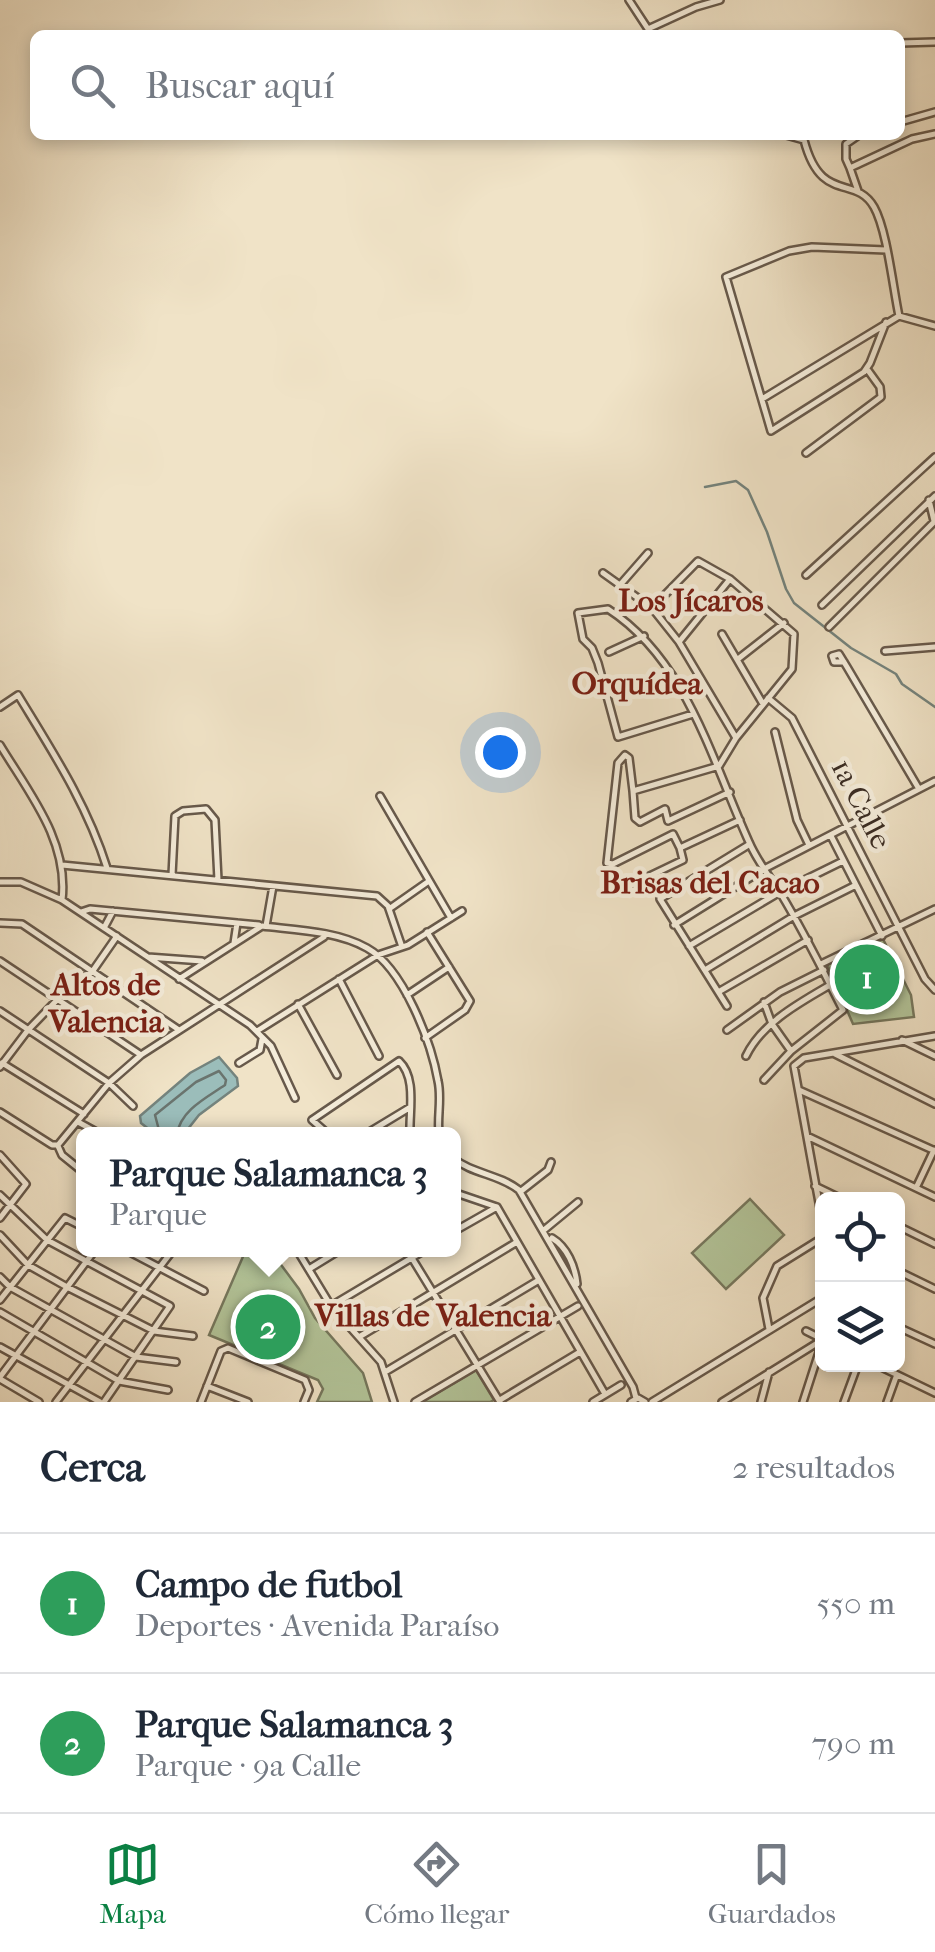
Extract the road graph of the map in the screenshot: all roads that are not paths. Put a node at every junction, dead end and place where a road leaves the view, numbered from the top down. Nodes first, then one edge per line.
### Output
1 (629, 0) edge
2 (720, 0) edge
3 (648, 30) edge
4 (653, 30) edge
5 (935, 42) edge
6 (905, 43) edge
7 (935, 112) edge
8 (905, 121) edge
9 (935, 134) edge
10 (804, 140) edge
11 (852, 140) edge
12 (850, 168) junction
13 (858, 192) junction
14 (886, 250) junction
15 (899, 316) junction
16 (886, 322) junction
17 (935, 326) edge
18 (867, 368) junction
19 (762, 400) junction
20 (806, 453) dead end
21 (935, 457) edge
22 (932, 498) edge
23 (934, 521) edge
24 (648, 554) dead end
25 (603, 572) dead end
26 (806, 575) dead end
27 (730, 579) junction
28 (620, 585) junction
29 (822, 606) dead end
30 (652, 608) junction
31 (784, 623) junction
32 (829, 627) dead end
33 (722, 634) dead end
34 (644, 636) junction
35 (679, 642) junction
36 (935, 647) edge
37 (885, 651) dead end
38 (609, 652) dead end
39 (738, 659) junction
40 (844, 662) dead end
41 (766, 701) junction
42 (0, 707) edge
43 (693, 714) junction
44 (775, 732) dead end
45 (736, 738) junction
46 (0, 745) edge
47 (719, 766) junction
48 (935, 782) edge
49 (920, 789) junction
50 (634, 792) junction
51 (730, 792) junction
52 (380, 796) dead end
53 (740, 820) junction
54 (668, 822) junction
55 (847, 826) junction
56 (673, 834) junction
57 (830, 835) junction
58 (750, 844) junction
59 (809, 845) junction
60 (680, 848) junction
61 (843, 861) junction
62 (62, 865) junction
63 (107, 868) junction
64 (764, 869) junction
65 (172, 875) junction
66 (218, 880) junction
67 (429, 881) junction
68 (0, 882) edge
69 (635, 884) dead end
70 (856, 885) junction
71 (273, 886) junction
72 (780, 892) junction
73 (62, 900) junction
74 (935, 908) edge
75 (389, 909) junction
76 (462, 910) dead end
77 (113, 911) junction
78 (80, 912) junction
79 (794, 916) junction
80 (451, 918) junction
81 (0, 923) edge
82 (236, 923) junction
83 (674, 925) junction
84 (264, 926) junction
85 (898, 927) junction
86 (104, 928) junction
87 (427, 932) junction
88 (326, 935) junction
89 (117, 936) junction
90 (882, 936) junction
91 (808, 940) junction
92 (234, 943) junction
93 (402, 946) junction
94 (689, 946) junction
95 (378, 955) junction
96 (146, 956) junction
97 (0, 961) edge
98 (204, 962) junction
99 (450, 967) junction
100 (822, 967) junction
101 (705, 970) junction
102 (92, 972) junction
103 (179, 979) junction
104 (339, 979) junction
105 (830, 984) junction
106 (935, 990) edge
107 (719, 992) junction
108 (407, 995) junction
109 (57, 1000) junction
110 (764, 1002) junction
111 (298, 1004) junction
112 (217, 1005) junction
113 (727, 1006) dead end
114 (0, 1011) edge
115 (772, 1024) junction
116 (28, 1030) junction
117 (180, 1030) junction
118 (727, 1030) dead end
119 (260, 1033) junction
120 (935, 1036) edge
121 (425, 1038) junction
122 (902, 1040) junction
123 (854, 1049) junction
124 (791, 1051) junction
125 (833, 1052) junction
126 (141, 1055) junction
127 (380, 1056) dead end
128 (746, 1056) dead end
129 (935, 1056) edge
130 (239, 1063) dead end
131 (1, 1064) edge
132 (856, 1066) junction
133 (337, 1075) dead end
134 (764, 1080) dead end
135 (109, 1083) junction
136 (802, 1090) junction
137 (296, 1098) dead end
138 (935, 1104) edge
139 (133, 1106) dead end
140 (409, 1108) junction
141 (0, 1112) edge
142 (84, 1114) junction
143 (78, 1122) junction
144 (87, 1127) edge
145 (320, 1127) edge
146 (378, 1127) edge
147 (410, 1127) edge
148 (439, 1127) edge
149 (807, 1136) junction
150 (58, 1145) junction
151 (935, 1150) edge
152 (0, 1155) edge
153 (552, 1162) dead end
154 (461, 1164) edge
155 (76, 1166) edge
156 (815, 1186) junction
157 (916, 1188) junction
158 (520, 1192) junction
159 (816, 1192) edge
160 (827, 1192) edge
161 (0, 1195) edge
162 (461, 1195) edge
163 (935, 1197) edge
164 (578, 1202) dead end
165 (489, 1204) junction
166 (11, 1206) junction
167 (497, 1207) junction
168 (482, 1214) junction
169 (0, 1218) edge
170 (76, 1224) edge
171 (461, 1227) edge
172 (905, 1229) edge
173 (546, 1232) junction
174 (0, 1235) edge
175 (47, 1240) junction
176 (516, 1242) junction
177 (815, 1242) edge
178 (935, 1244) edge
179 (76, 1257) edge
180 (76, 1257) edge
181 (90, 1257) edge
182 (140, 1257) edge
183 (167, 1257) edge
184 (301, 1257) edge
185 (329, 1257) edge
186 (412, 1258) joint
187 (85, 1262) junction
188 (28, 1265) junction
189 (159, 1267) junction
190 (309, 1269) junction
191 (905, 1274) edge
192 (0, 1276) edge
193 (539, 1280) junction
194 (67, 1286) junction
195 (934, 1286) edge
196 (10, 1287) junction
197 (140, 1291) junction
198 (204, 1291) dead end
199 (433, 1293) junction
200 (0, 1300) edge
201 (815, 1302) edge
202 (331, 1306) junction
203 (578, 1306) dead end
204 (50, 1308) junction
205 (0, 1312) edge
206 (121, 1315) junction
207 (560, 1317) junction
208 (905, 1329) edge
209 (456, 1330) junction
210 (769, 1330) junction
211 (34, 1331) junction
212 (154, 1331) junction
213 (806, 1331) dead end
214 (193, 1336) dead end
215 (358, 1337) junction
216 (815, 1337) edge
217 (105, 1338) junction
218 (935, 1344) edge
219 (815, 1345) edge
220 (0, 1346) edge
221 (580, 1352) junction
222 (16, 1356) junction
223 (136, 1356) junction
224 (176, 1362) dead end
225 (86, 1363) junction
226 (815, 1363) edge
227 (477, 1365) junction
228 (385, 1372) junction
229 (770, 1372) junction
230 (855, 1372) edge
231 (890, 1372) edge
232 (896, 1375) junction
233 (0, 1378) edge
234 (119, 1380) junction
235 (70, 1385) junction
236 (621, 1385) dead end
237 (207, 1386) junction
238 (168, 1390) dead end
239 (933, 1392) edge
240 (605, 1394) junction
241 (633, 1400) edge
242 (653, 1401) edge
243 (39, 1402) edge
244 (56, 1402) edge
245 (102, 1402) edge
246 (200, 1402) edge
247 (248, 1402) edge
248 (304, 1402) edge
249 (394, 1402) edge
250 (415, 1402) edge
251 (500, 1402) edge
252 (593, 1402) edge
253 (722, 1402) edge
254 (762, 1402) edge
255 (803, 1402) edge
256 (844, 1402) edge
257 (886, 1402) edge
258 (926, 1402) edge

1 - 3 street
2 - 4 street
5 - 6 street
7 - 8 street
9 - 12 street
10 - 13 street
11 - 12 street
12 - 13 street
13 - 14 street
14 - 15 street
14 - 19 street
15 - 16 street
15 - 17 street
16 - 18 street
16 - 19 street
18 - 19 street
18 - 20 street
21 - 26 street
22 - 23 street
22 - 29 street
23 - 32 street
24 - 28 street
25 - 28 street
27 - 30 street
27 - 31 street
27 - 35 street
28 - 30 street
30 - 35 street
31 - 39 street
31 - 41 street
33 - 39 street, 1a Calle
34 - 38 street
34 - 43 street
34 - 43 street
35 - 45 street
36 - 37 street
39 - 41 street, 1a Calle
40 - 49 street
41 - 45 street
41 - 55 street, 1a Calle
42 - 63 street
43 - 47 street
44 - 59 street
45 - 47 street
46 - 62 street
47 - 50 street
47 - 51 street
48 - 49 street
49 - 55 street
50 - 54 street
50 - 56 street
51 - 53 street
51 - 54 street
52 - 67 street
53 - 58 street
53 - 60 street
54 - 56 street
55 - 57 street
55 - 85 street, 1a Calle
56 - 60 street
57 - 59 street
57 - 61 street
58 - 64 street
58 - 83 street
59 - 64 street
60 - 69 street
61 - 70 street
61 - 72 street
62 - 63 street
62 - 73 street
63 - 65 street
64 - 72 street
64 - 83 street
65 - 66 street
65 - 66 street
66 - 71 street
67 - 75 street
67 - 80 street
68 - 73 street
70 - 79 street
70 - 90 street
71 - 75 street
71 - 84 street
72 - 79 street
72 - 94 street
73 - 78 street
74 - 85 street
75 - 93 street
76 - 80 street
77 - 78 street
77 - 82 street
77 - 86 street
78 - 86 street
79 - 91 street
79 - 101 street
80 - 87 street
81 - 102 street
82 - 84 street
82 - 92 street
83 - 94 street
84 - 88 street
84 - 92 street
85 - 90 street
85 - 106 street, 1a Calle
86 - 89 street
87 - 93 street
87 - 99 street
88 - 95 street
88 - 112 street
89 - 96 street
89 - 102 street
90 - 100 street
91 - 100 street
91 - 107 street
92 - 98 street
93 - 95 street
94 - 101 street
95 - 104 street
95 - 108 street
96 - 98 street
96 - 103 street
97 - 109 street
98 - 103 street
99 - 108 street
99 - 121 street
100 - 105 street
100 - 110 street
101 - 107 street
102 - 109 street
102 - 117 street
103 - 112 street
104 - 111 street
104 - 127 street
105 - 115 street
105 - 124 street
107 - 113 street
108 - 121 street
109 - 116 street
109 - 126 street
110 - 115 street
110 - 118 street
111 - 119 street
111 - 133 street
112 - 117 street
112 - 119 street
114 - 116 street
115 - 124 street
115 - 128 street
116 - 131 street
116 - 135 street
117 - 126 street
119 - 130 street
119 - 137 street
120 - 122 street
121 - 148 street
122 - 123 street
122 - 129 street
123 - 125 street
123 - 132 street
124 - 134 street
125 - 132 street
125 - 136 street
126 - 135 street
131 - 142 street
132 - 138 street
135 - 139 street
135 - 142 street
136 - 149 street
136 - 151 street
140 - 145 street
140 - 146 street
140 - 147 street
141 - 150 street
142 - 143 street
143 - 144 street
143 - 150 street
149 - 156 street
149 - 157 street
150 - 155 street
151 - 157 street
152 - 166 street
153 - 158 street
154 - 158 street
156 - 159 street
156 - 160 street
157 - 163 street
158 - 173 street
161 - 166 street
162 - 165 street
164 - 173 street
165 - 167 street
165 - 168 street
166 - 169 street
166 - 175 street
167 - 168 street
167 - 176 street
168 - 171 street
170 - 175 street
172 - 178 street
173 - 241 street
174 - 188 street
175 - 179 street
175 - 188 street
176 - 193 street
176 - 199 street
177 - 210 street
180 - 187 street
181 - 187 street
182 - 189 street
183 - 189 street
184 - 190 street
185 - 190 street
186 - 199 street
186 - 202 street
187 - 194 street
187 - 197 street
188 - 194 street
188 - 196 street
189 - 197 street
189 - 198 street
190 - 202 street
191 - 195 street
192 - 196 street
193 - 207 street
193 - 209 street
194 - 204 street
194 - 206 street
196 - 200 street
196 - 204 street
197 - 206 street
197 - 212 street
199 - 209 street
199 - 215 street
201 - 210 street
202 - 215 street
203 - 207 street
204 - 211 street
204 - 217 street
205 - 211 street
206 - 212 street
206 - 217 street
207 - 221 street
207 - 227 street
208 - 218 street
209 - 227 street
209 - 228 street
210 - 242 street
211 - 222 street
211 - 225 street
212 - 214 street
212 - 223 street
213 - 216 street
215 - 228 street
217 - 223 street
217 - 225 street
219 - 229 street
220 - 222 street
221 - 240 street
221 - 251 street
222 - 233 street
222 - 235 street
223 - 224 street
223 - 234 street
225 - 234 street
225 - 235 street
226 - 255 street
227 - 250 street
227 - 251 street
228 - 249 street
229 - 253 street
229 - 254 street
230 - 256 street
231 - 232 street
232 - 239 street
232 - 257 street
233 - 243 street
234 - 238 street
234 - 245 street
235 - 244 street
235 - 245 street
236 - 240 street
237 - 246 street
237 - 247 street
237 - 248 street
239 - 258 street
240 - 252 street
241 - 242 street

